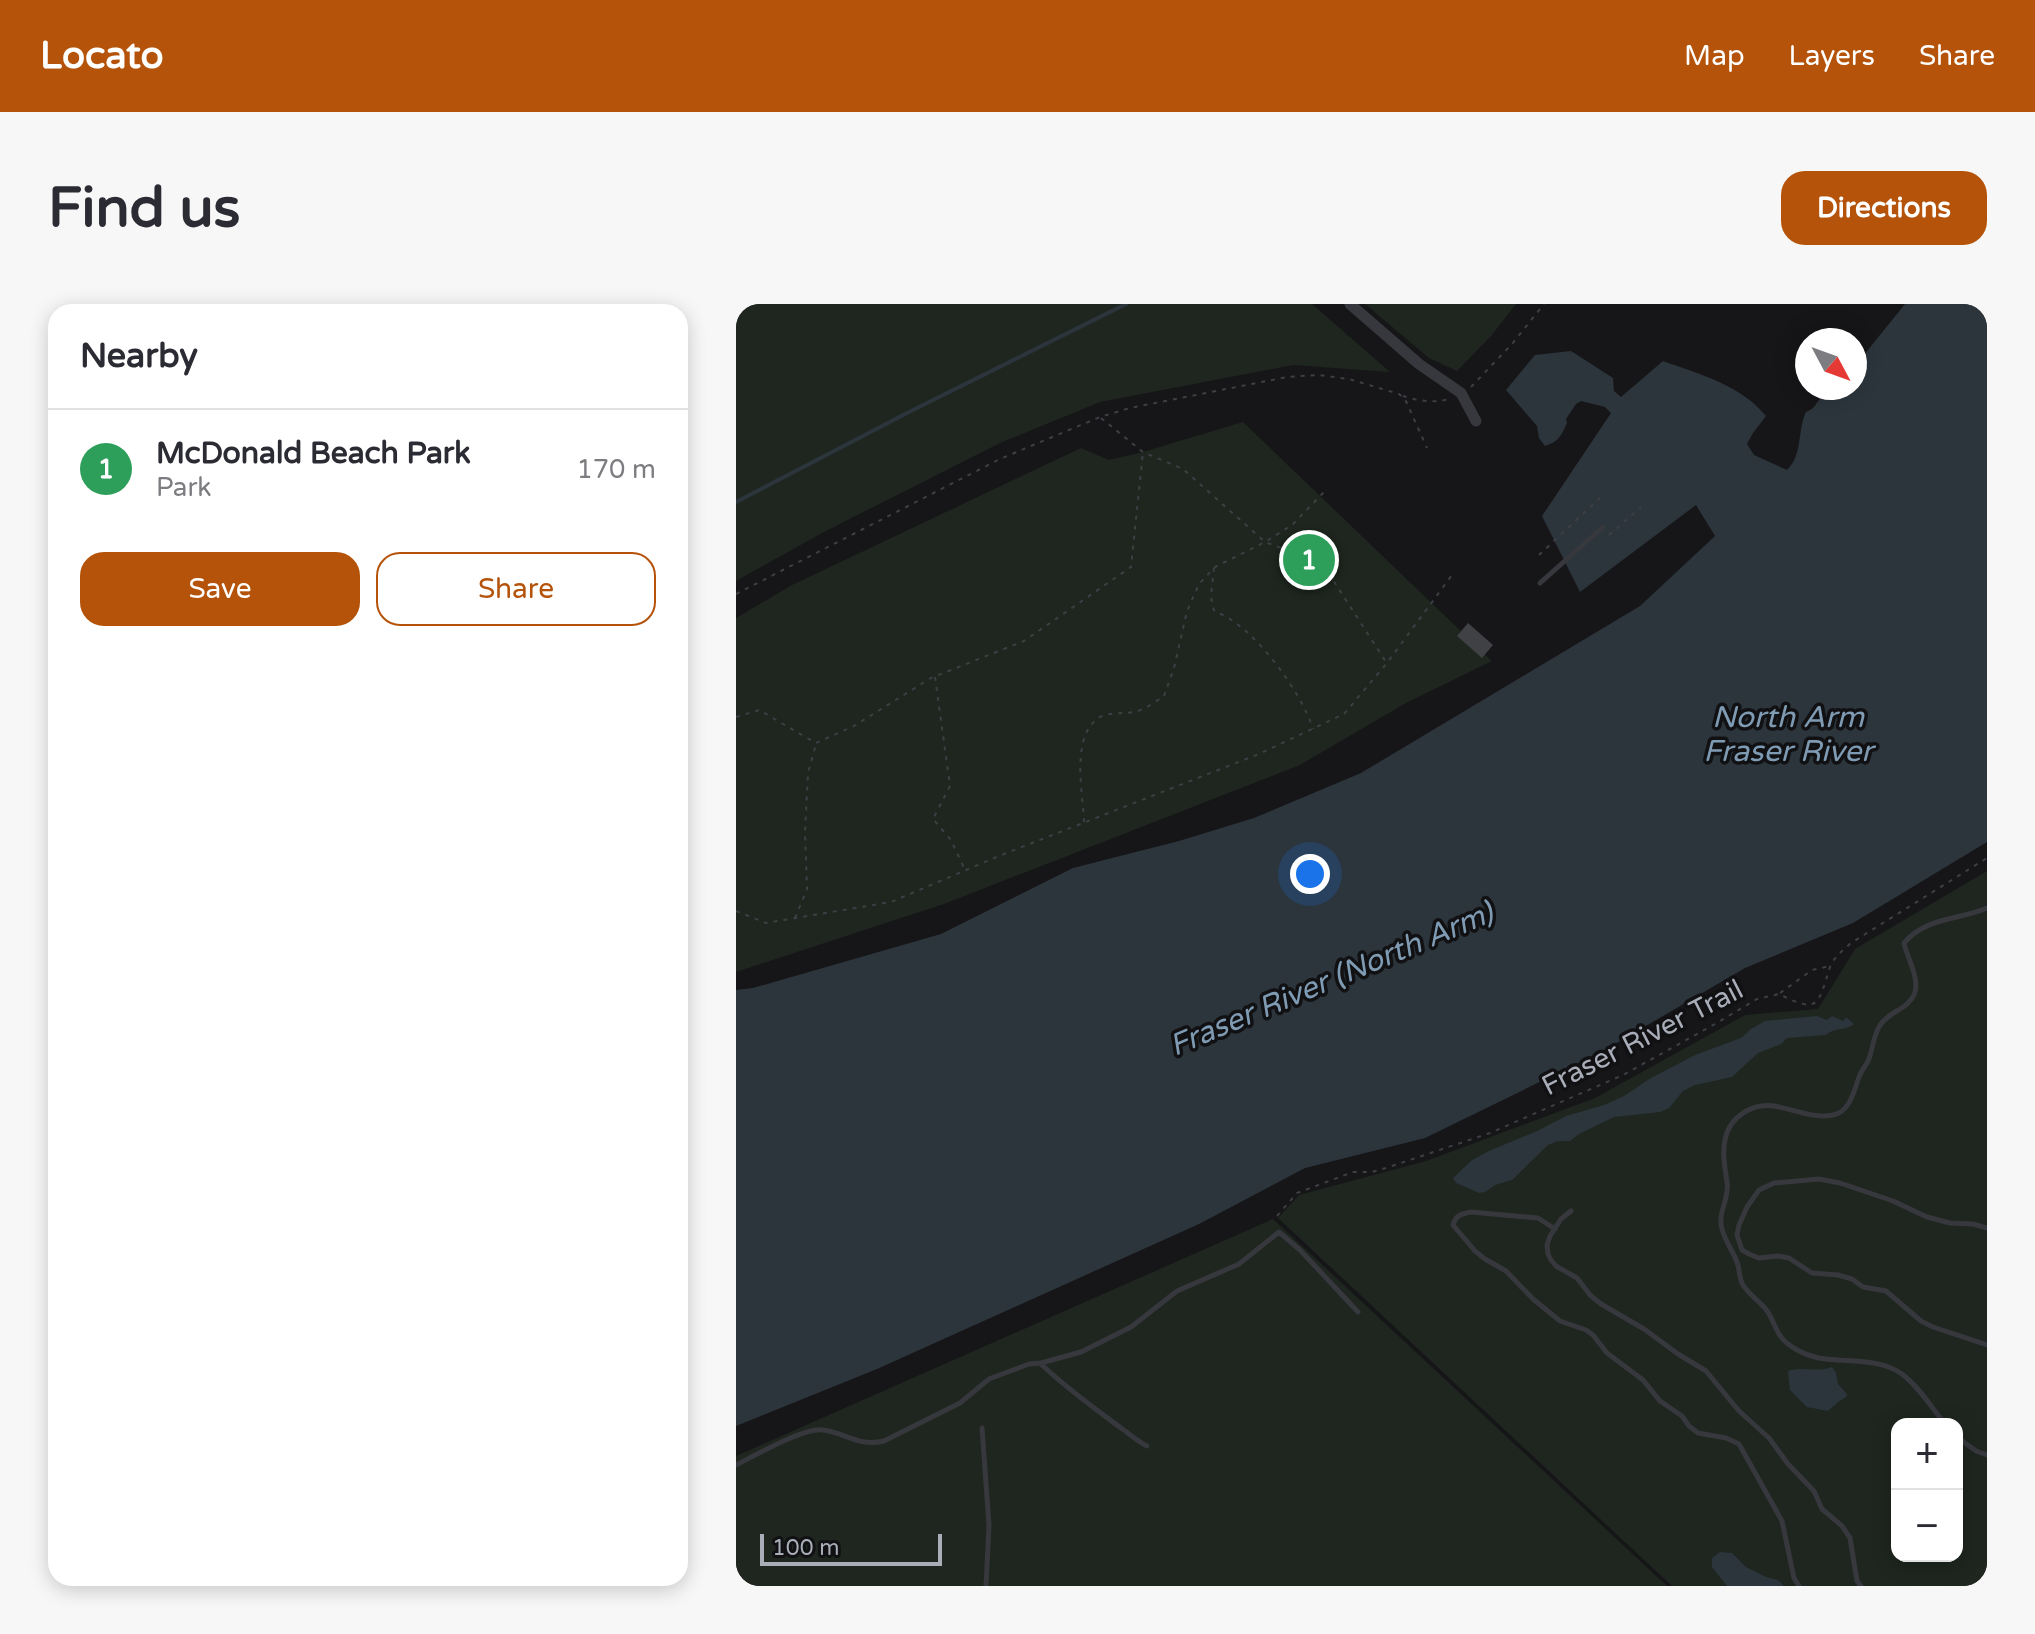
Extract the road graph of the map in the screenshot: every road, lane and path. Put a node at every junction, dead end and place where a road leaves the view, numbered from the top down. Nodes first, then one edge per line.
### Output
1 (1350, 304) edge
2 (1544, 304) edge
3 (1461, 393) junction
4 (1399, 394) junction
5 (1100, 417) junction
6 (1476, 421) dead end
7 (1427, 448) dead end
8 (1143, 452) junction
9 (1326, 490) dead end
10 (1602, 496) dead end
11 (1603, 527) dead end
12 (1265, 542) junction
13 (1539, 555) dead end
14 (1215, 567) junction
15 (1452, 575) dead end
16 (1540, 583) dead end
17 (736, 594) edge
18 (1387, 663) junction
19 (935, 676) junction
20 (736, 717) edge
21 (1313, 729) junction
22 (816, 743) junction
23 (1084, 823) junction
24 (1987, 858) edge
25 (966, 870) junction
26 (1987, 908) edge
27 (736, 911) edge
28 (794, 918) junction
29 (1831, 965) junction
30 (1779, 994) junction
31 (1571, 1211) dead end
32 (1277, 1216) dead end
33 (1987, 1228) edge
34 (1555, 1229) junction
35 (1358, 1312) dead end
36 (1987, 1345) edge
37 (1041, 1363) junction
38 (1940, 1418) edge
39 (982, 1428) dead end
40 (1963, 1441) edge
41 (1147, 1446) dead end
42 (1987, 1455) edge
43 (736, 1465) edge
44 (986, 1586) edge
45 (1799, 1586) edge
46 (1861, 1586) edge

1 - 3 street
2 - 3 path
3 - 4 path
3 - 6 street
4 - 5 path
4 - 7 path
5 - 8 path
5 - 17 path
8 - 12 path
8 - 19 path
9 - 12 path
10 - 13 path
11 - 16 lane
12 - 14 path
12 - 18 path
14 - 21 path
14 - 23 path
15 - 18 path
18 - 21 path
19 - 22 path
19 - 25 path
20 - 22 path
21 - 23 path
22 - 28 path
23 - 25 path
24 - 29 path, Fraser River Trail
25 - 28 path
26 - 38 lane
27 - 28 path
29 - 30 path
29 - 30 path, Fraser River Trail
30 - 32 path, Fraser River Trail
31 - 34 lane
33 - 36 lane
34 - 45 lane
34 - 46 lane
35 - 37 lane
37 - 41 lane
37 - 43 lane
39 - 44 lane
40 - 42 lane

